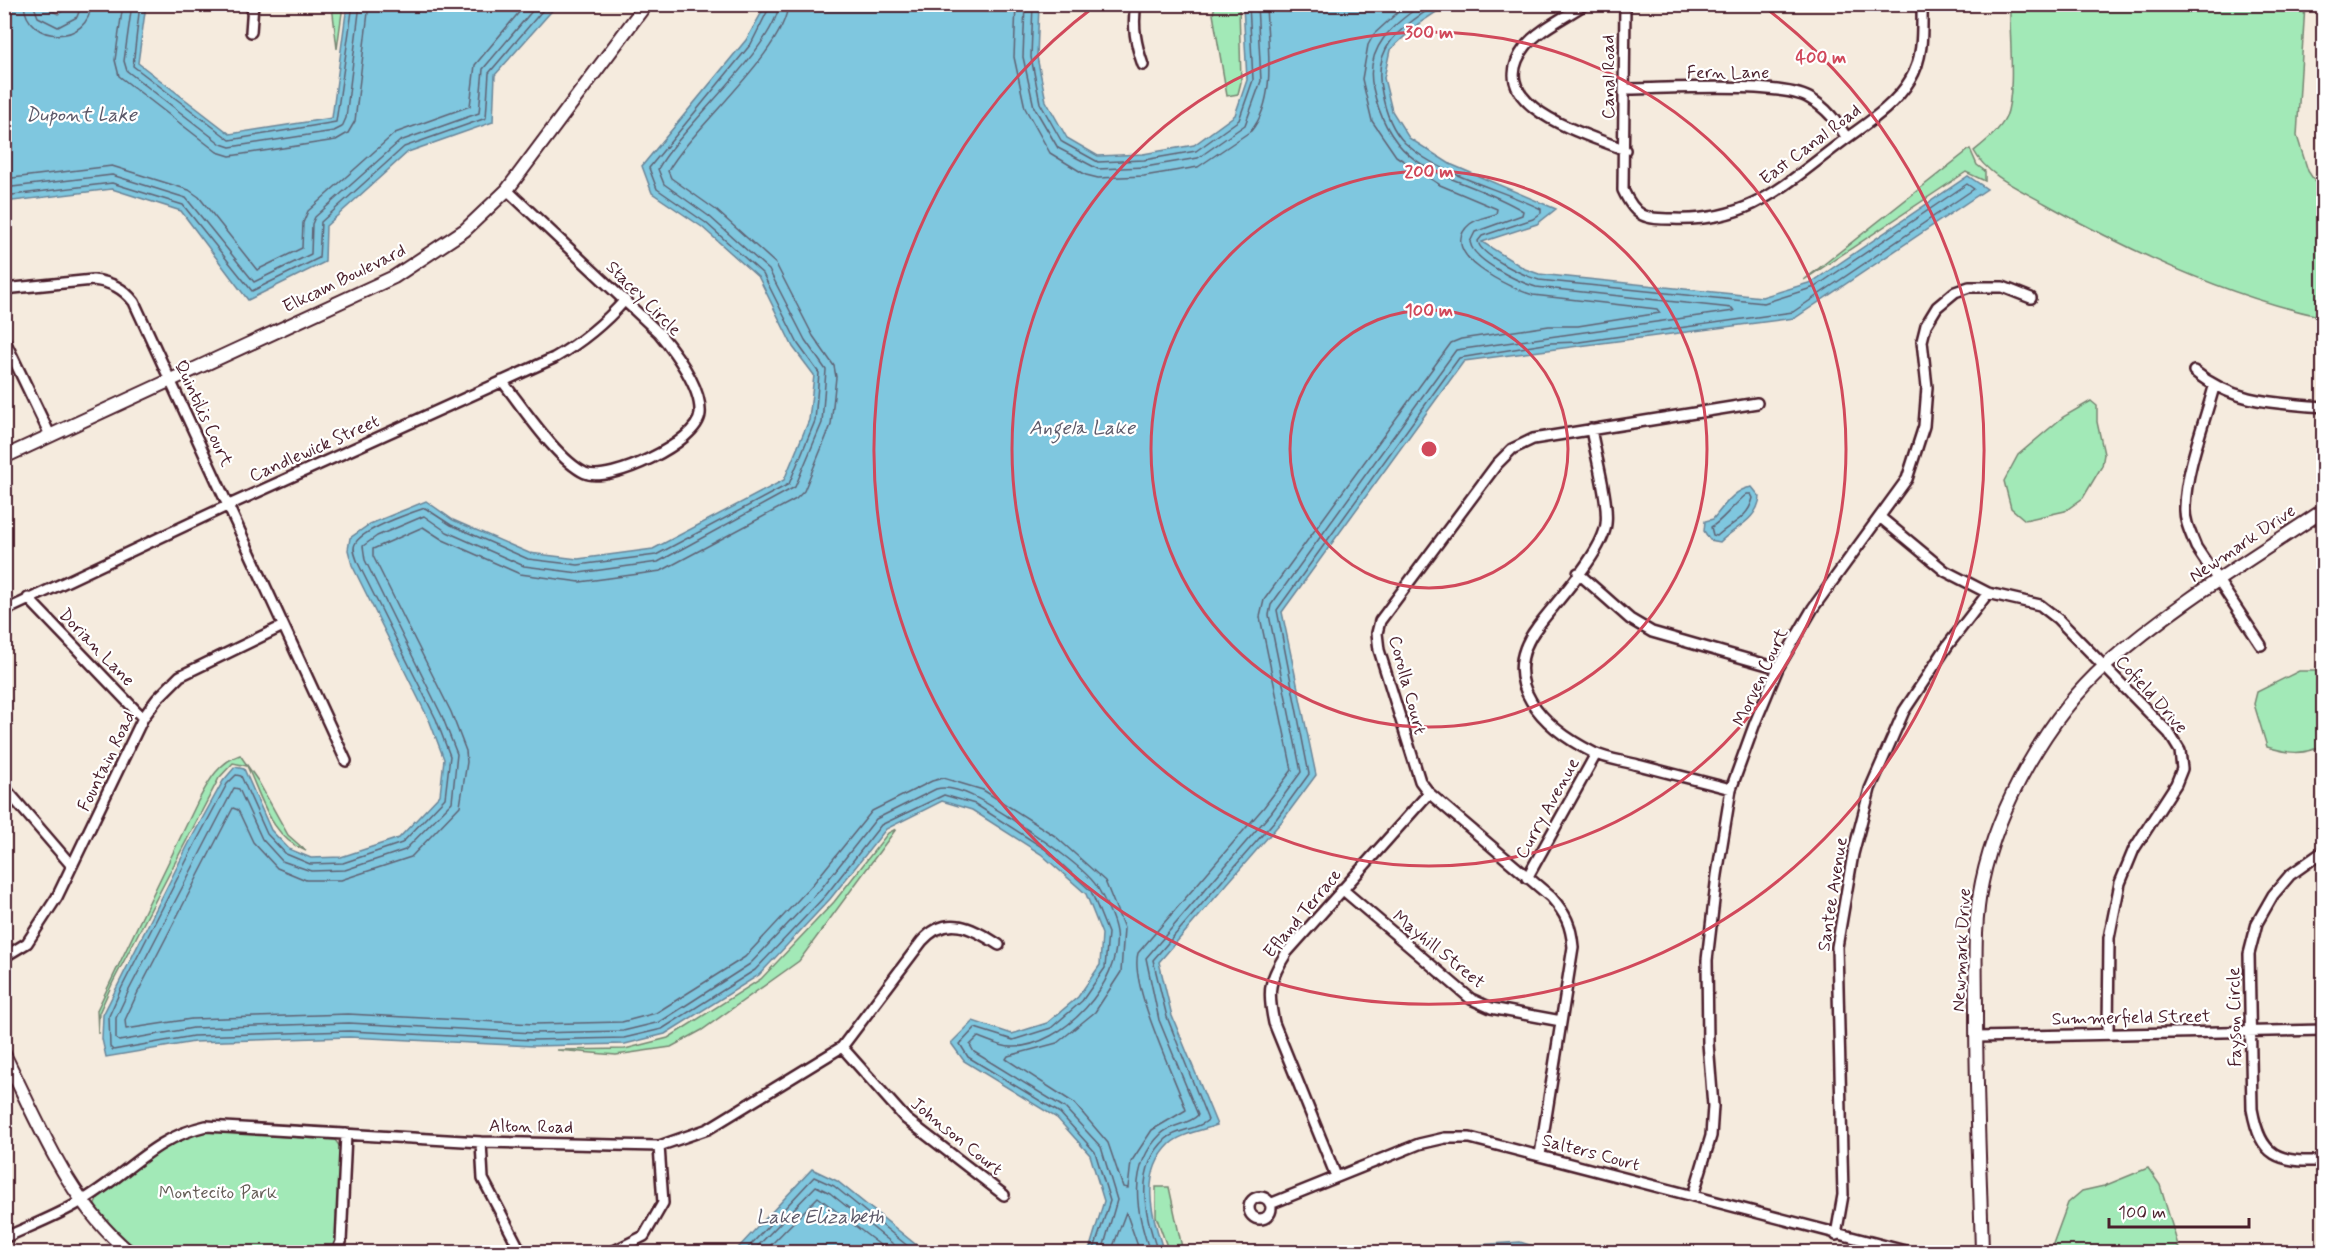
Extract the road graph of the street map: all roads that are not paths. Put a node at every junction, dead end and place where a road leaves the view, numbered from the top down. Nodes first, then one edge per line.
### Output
1 (253, 4) edge
2 (646, 4) edge
3 (1136, 4) edge
4 (1585, 4) edge
5 (1625, 4) edge
6 (1922, 4) edge
7 (251, 32) dead end
8 (1143, 65) dead end
9 (1625, 88) junction
10 (1846, 138) junction
11 (1625, 150) junction
12 (507, 190) junction
13 (4, 289) edge
14 (2031, 298) dead end
15 (625, 300) junction
16 (4, 339) edge
17 (2194, 370) dead end
18 (171, 381) junction
19 (502, 381) junction
20 (2214, 387) junction
21 (1757, 403) dead end
22 (2324, 408) edge
23 (1591, 429) junction
24 (50, 435) junction
25 (4, 457) edge
26 (229, 505) junction
27 (2324, 510) edge
28 (1881, 518) junction
29 (1578, 573) junction
30 (2217, 582) junction
31 (1988, 593) junction
32 (28, 598) junction
33 (4, 611) edge
34 (283, 626) junction
35 (2261, 645) dead end
36 (2105, 665) junction
37 (1778, 668) junction
38 (143, 718) junction
39 (1596, 754) junction
40 (345, 761) dead end
41 (4, 787) edge
42 (1731, 789) junction
43 (1429, 793) junction
44 (2324, 851) edge
45 (72, 866) junction
46 (1527, 878) junction
47 (1342, 889) junction
48 (999, 945) dead end
49 (4, 957) edge
50 (1561, 1021) junction
51 (2324, 1030) edge
52 (2251, 1032) junction
53 (2108, 1034) junction
54 (1976, 1037) junction
55 (842, 1047) junction
56 (4, 1054) edge
57 (346, 1134) junction
58 (481, 1142) junction
59 (659, 1146) junction
60 (1540, 1155) junction
61 (2324, 1161) edge
62 (1336, 1176) junction
63 (1004, 1195) dead end
64 (1693, 1196) junction
65 (81, 1202) junction
66 (1270, 1204) dead end
67 (1836, 1235) junction
68 (4, 1238) edge
69 (129, 1252) edge
70 (337, 1252) edge
71 (521, 1252) edge
72 (612, 1252) edge
73 (1909, 1252) edge
74 (1982, 1252) edge

1 - 7 street
2 - 12 street, Elkcam Boulevard
3 - 8 street
4 - 11 street
5 - 9 street, Canal Road
6 - 10 street, East Canal Road
9 - 10 street, Fern Lane
9 - 11 street, Canal Road
10 - 11 street, East Canal Road
12 - 15 street, Stacey Circle
12 - 18 street, Elkcam Boulevard
13 - 18 street, Quintilis Court
14 - 28 street, Morven Court
15 - 19 street, Candlewick Street
15 - 19 street, Stacey Circle
16 - 24 street
17 - 20 street
18 - 24 street, Elkcam Boulevard
18 - 26 street, Quintilis Court
19 - 26 street, Candlewick Street
20 - 22 street
20 - 30 street
21 - 23 street, Corolla Court
23 - 29 street
23 - 43 street, Corolla Court
24 - 25 street, Elkcam Boulevard
26 - 32 street, Candlewick Street
26 - 34 street, Quintilis Court
27 - 30 street, Newmark Drive
28 - 31 street, Cofield Drive
28 - 37 street, Morven Court
29 - 37 street
29 - 39 street
30 - 35 street
30 - 36 street, Newmark Drive
31 - 36 street, Cofield Drive
31 - 67 street, Santee Avenue
32 - 33 street, Candlewick Street
32 - 38 street, Dorian Lane
34 - 38 street, Fountain Road
34 - 40 street, Quintilis Court
36 - 53 street, Cofield Drive
36 - 54 street, Newmark Drive
37 - 42 street, Morven Court
38 - 45 street, Fountain Road
39 - 42 street
39 - 46 street, Curry Avenue
41 - 45 street
42 - 64 street, Morven Court
43 - 46 street, Corolla Court
43 - 47 street, Efland Terrace
44 - 52 street, Fayson Circle
45 - 49 street, Fountain Road
46 - 50 street, Corolla Court
47 - 50 street, Mayhill Street
47 - 62 street, Efland Terrace
48 - 55 street, Alton Road
50 - 60 street, Corolla Court
51 - 52 street, Summerfield Street
52 - 53 street, Summerfield Street
52 - 61 street, Fayson Circle
53 - 54 street, Summerfield Street
54 - 74 street, Newmark Drive
55 - 59 street, Alton Road
55 - 63 street, Johnson Court
56 - 65 street
57 - 58 street, Alton Road
57 - 65 street, Alton Road
57 - 70 street
58 - 59 street, Alton Road
58 - 71 street
59 - 72 street
60 - 62 street, Salters Court
60 - 64 street, Salters Court
62 - 66 street, Salters Court
64 - 67 street, Salters Court
65 - 68 street, Alton Road
65 - 69 street
67 - 73 street, Salters Court

